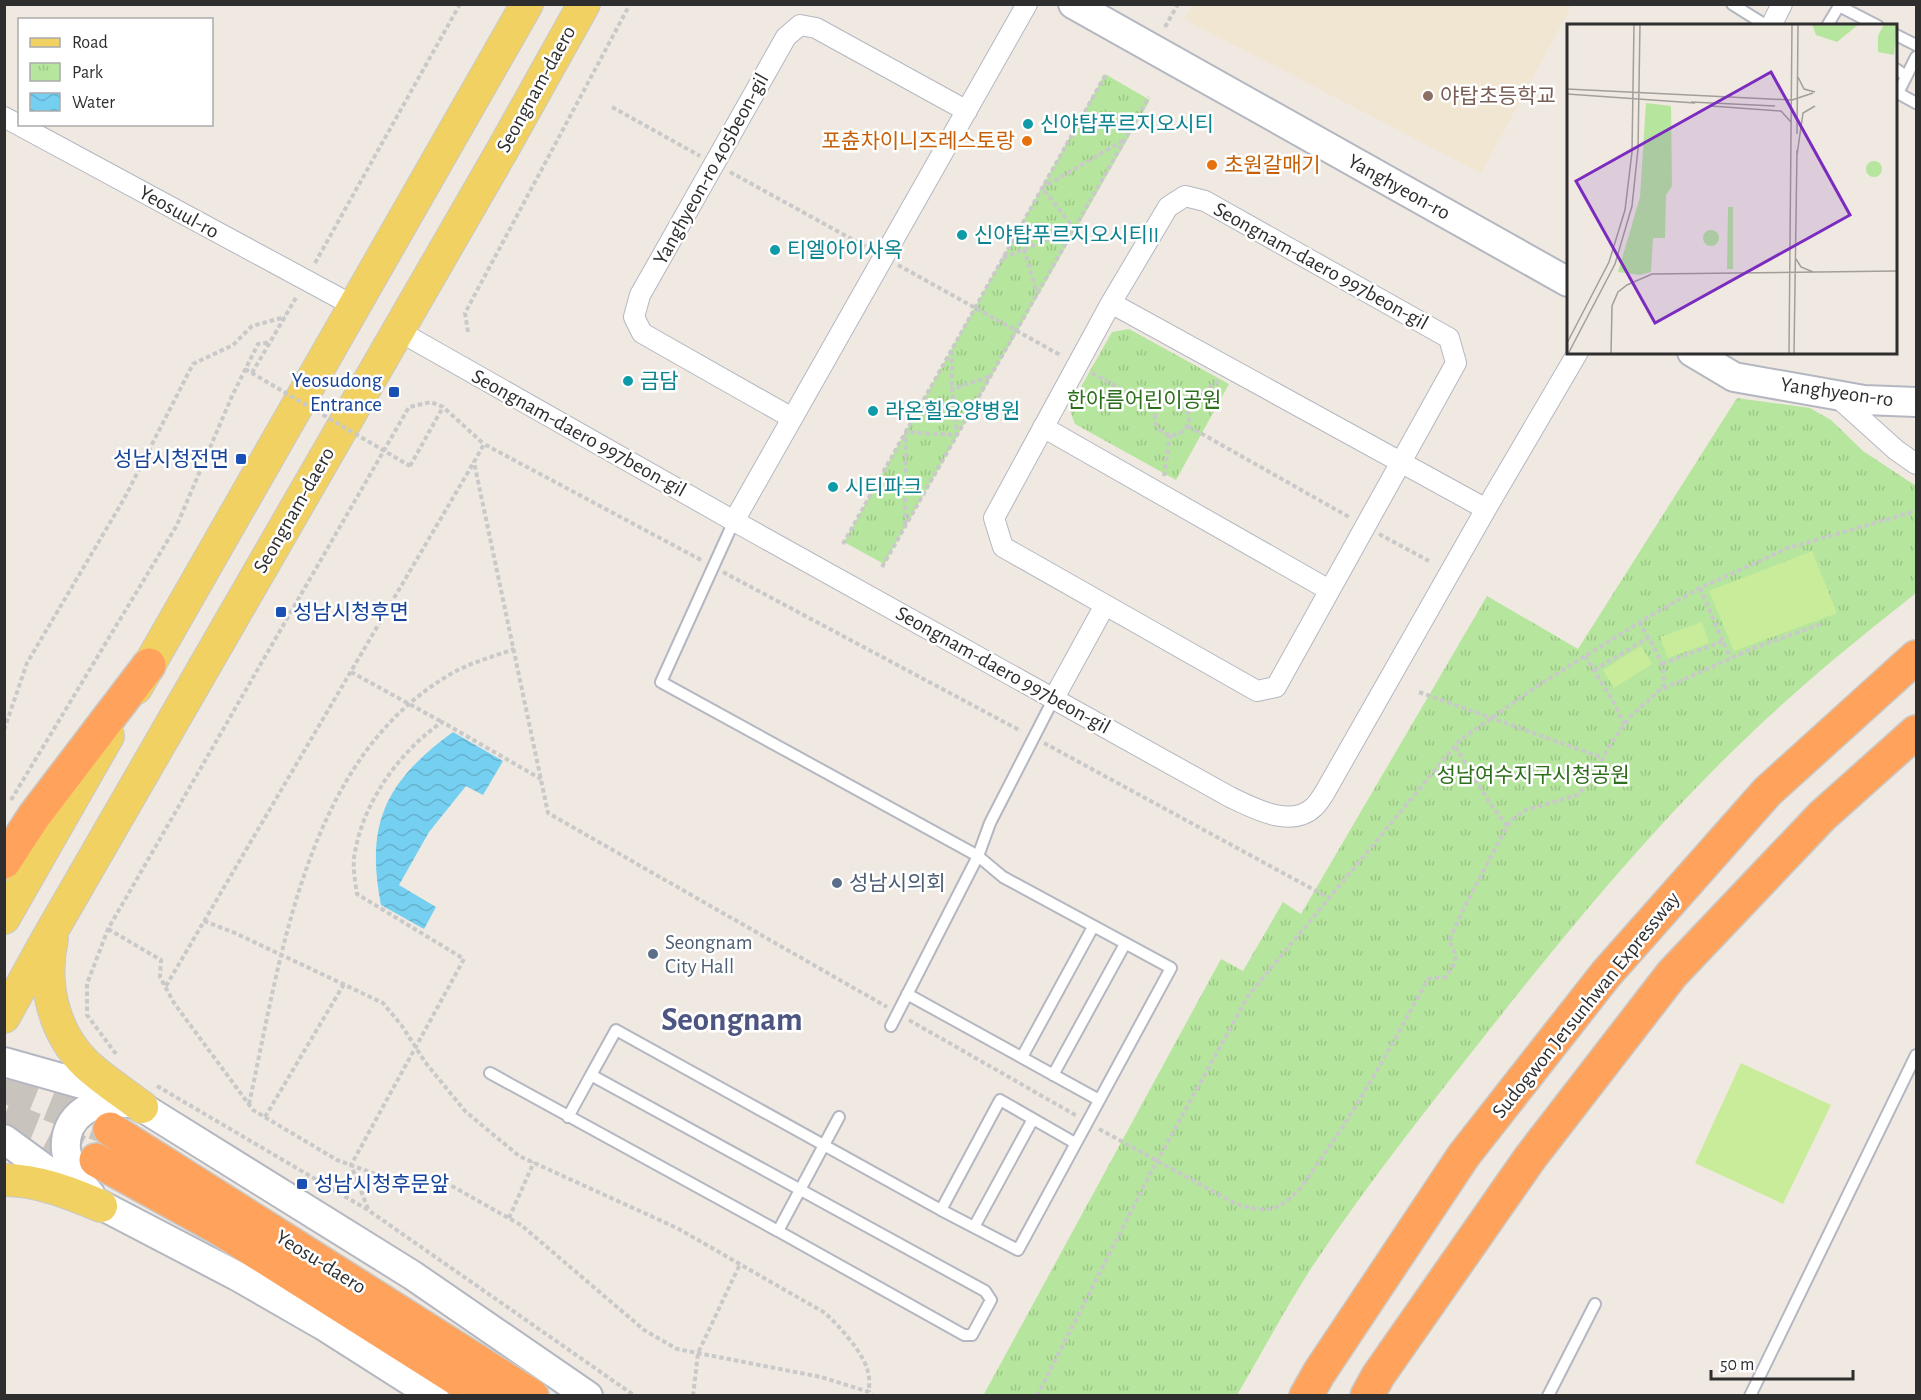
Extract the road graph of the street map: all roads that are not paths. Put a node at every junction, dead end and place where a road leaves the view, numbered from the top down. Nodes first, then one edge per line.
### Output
1 (527, 4) edge
2 (584, 4) edge
3 (1027, 4) edge
4 (1073, 4) edge
5 (1732, 4) edge
6 (1782, 4) edge
7 (1766, 24) edge
8 (1770, 24) edge
9 (1828, 24) edge
10 (1874, 24) edge
11 (1897, 35) edge
12 (1917, 45) edge
13 (1917, 57) edge
14 (1897, 70) edge
15 (1906, 76) junction
16 (1897, 92) edge
17 (1917, 103) edge
18 (967, 111) junction
19 (4, 117) edge
20 (18, 125) edge
21 (21, 126) edge
22 (1567, 281) edge
23 (1111, 303) junction
24 (354, 306) junction
25 (397, 330) junction
26 (1577, 354) edge
27 (1695, 354) edge
28 (1835, 395) junction
29 (1917, 402) edge
30 (792, 418) junction
31 (1043, 427) junction
32 (1401, 462) junction
33 (1917, 464) edge
34 (1486, 509) junction
35 (734, 521) junction
36 (1329, 590) junction
37 (1105, 605) junction
38 (1917, 657) edge
39 (149, 665) junction
40 (1054, 698) junction
41 (1917, 732) edge
42 (978, 856) junction
43 (4, 862) edge
44 (60, 916) junction
45 (4, 918) edge
46 (1093, 927) junction
47 (1125, 944) junction
48 (907, 994) junction
49 (4, 1017) edge
50 (891, 1026) dead end
51 (1917, 1055) edge
52 (1022, 1057) junction
53 (4, 1062) edge
54 (490, 1073) dead end
55 (1053, 1075) junction
56 (591, 1076) junction
57 (145, 1094) junction
58 (1099, 1100) junction
59 (568, 1117) junction
60 (839, 1117) dead end
61 (1033, 1119) junction
62 (110, 1129) tunnel mouth
63 (4, 1139) edge
64 (1075, 1143) junction
65 (824, 1146) junction
66 (96, 1160) tunnel mouth
67 (4, 1180) edge
68 (801, 1190) junction
69 (101, 1206) junction
70 (941, 1210) junction
71 (974, 1227) junction
72 (778, 1231) junction
73 (1595, 1304) dead end
74 (434, 1395) edge
75 (484, 1395) edge
76 (532, 1395) edge
77 (588, 1395) edge
78 (1306, 1395) edge
79 (1367, 1395) edge
80 (1548, 1395) edge
81 (1750, 1395) edge

1 - 24 main road
2 - 25 main road, Seongnam-daero
3 - 18 street
4 - 22 main road, Yanghyeon-ro
5 - 7 lane
6 - 8 street
9 - 10 lane
11 - 12 lane
13 - 15 lane
14 - 15 lane
15 - 16 lane
16 - 17 lane
18 - 30 street
18 - 30 street, Yanghyeon-ro 405beon-gil
19 - 20 street, Yeosuul-ro
21 - 24 street, Yeosuul-ro
23 - 31 street, Seongnam-daero 997beon-gil
23 - 32 street
23 - 32 street, Seongnam-daero 997beon-gil
24 - 39 main road
25 - 35 street, Seongnam-daero 997beon-gil
25 - 44 main road, Seongnam-daero
26 - 34 street, Seongnam-daero 997beon-gil
27 - 28 main road, Yanghyeon-ro
28 - 29 main road, Yanghyeon-ro
28 - 33 street
30 - 35 street
31 - 36 street
31 - 37 street, Seongnam-daero 997beon-gil
32 - 34 street
32 - 36 street, Seongnam-daero 997beon-gil
34 - 40 street, Seongnam-daero 997beon-gil
35 - 40 street, Seongnam-daero 997beon-gil
35 - 42 lane
36 - 37 street, Seongnam-daero 997beon-gil
37 - 40 street
38 - 78 highway, Sudogwon Je1sunhwan Expressway
39 - 43 highway
39 - 45 main road
40 - 42 lane
41 - 79 highway
42 - 46 lane
42 - 48 lane
44 - 49 main road, Seongnam-daero
44 - 57 main road
46 - 47 lane
46 - 52 lane
47 - 55 lane
47 - 58 lane
48 - 50 lane
48 - 52 lane
51 - 81 lane
52 - 55 lane
53 - 57 main road
54 - 59 lane
55 - 58 lane
56 - 59 lane
56 - 65 lane
56 - 68 lane
57 - 69 main road
57 - 77 main road
58 - 64 lane
59 - 72 lane
60 - 65 lane
61 - 64 lane
61 - 70 lane
61 - 71 lane
62 - 76 highway, Yeosu-daero
63 - 69 main road
64 - 71 lane
65 - 68 lane
65 - 70 lane
66 - 75 highway, Yeosu-daero
67 - 69 main road
68 - 72 lane
68 - 72 lane
69 - 74 main road
70 - 71 lane
73 - 80 lane

